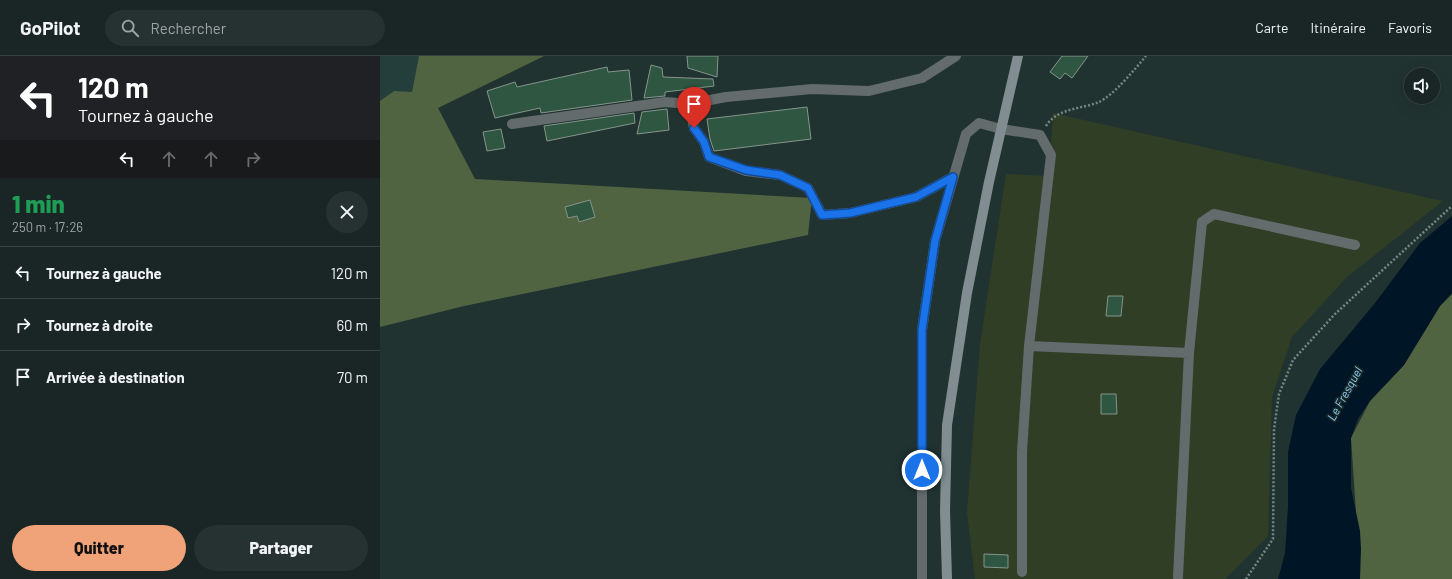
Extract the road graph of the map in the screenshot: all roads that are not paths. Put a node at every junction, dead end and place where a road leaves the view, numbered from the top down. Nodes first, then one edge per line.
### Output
1 (956, 56) edge
2 (1018, 56) edge
3 (689, 104) junction
4 (512, 124) dead end
5 (1001, 129) junction
6 (953, 177) junction
7 (1355, 245) dead end
8 (1029, 346) junction
9 (1189, 353) junction
10 (1022, 572) dead end
11 (1178, 577) dead end
12 (922, 579) edge
13 (947, 579) edge

1 - 3 street
2 - 5 street
3 - 4 street
3 - 6 street
5 - 6 street
5 - 8 street
5 - 13 street
6 - 12 street
7 - 9 street
8 - 9 street
8 - 10 street
9 - 11 street

